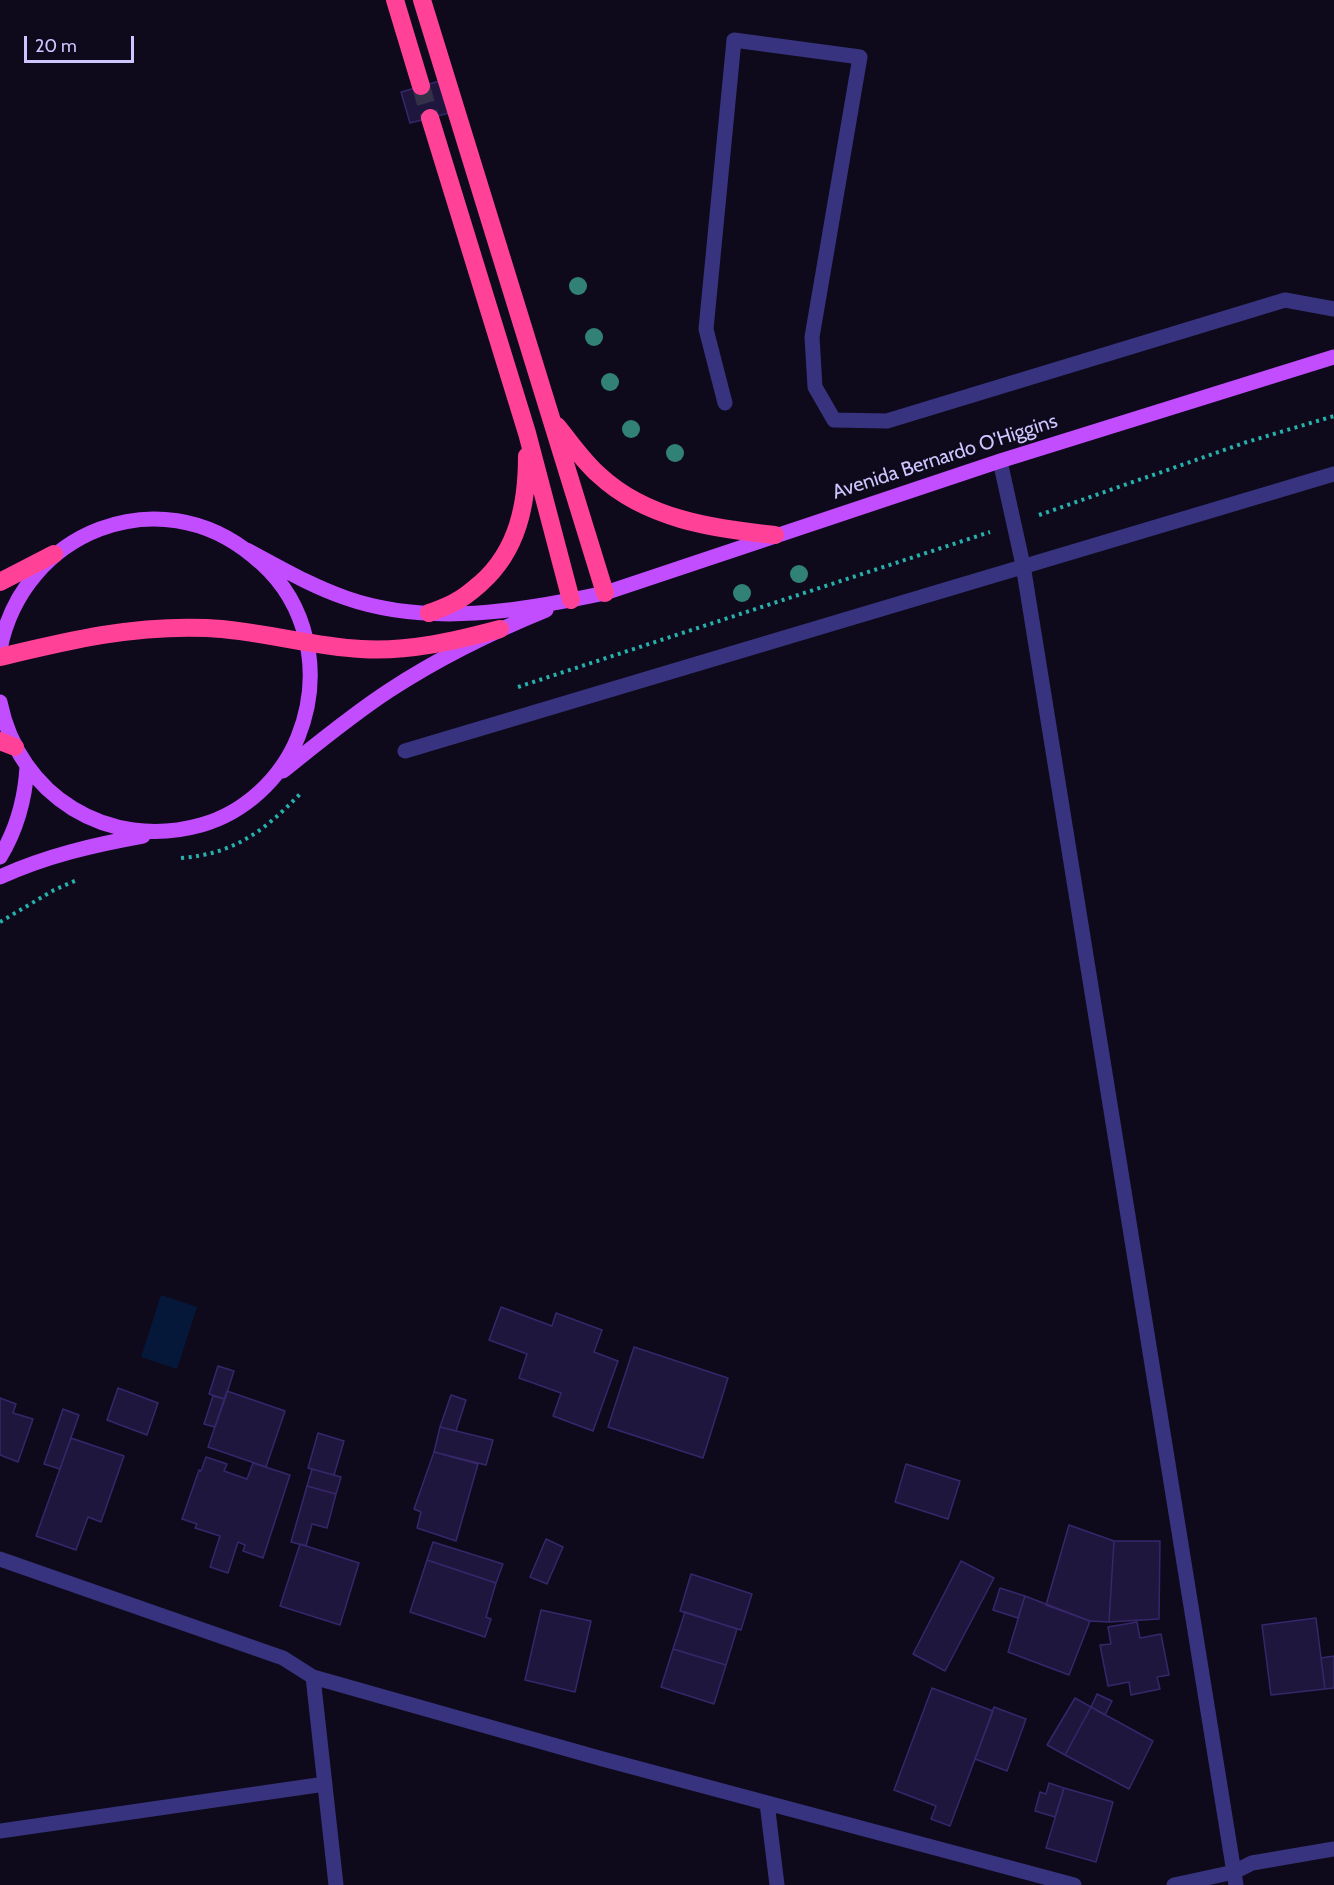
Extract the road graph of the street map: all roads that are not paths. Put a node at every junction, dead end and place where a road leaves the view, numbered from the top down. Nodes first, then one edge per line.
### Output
1 (395, 0) edge
2 (422, 0) edge
3 (421, 86) tunnel mouth
4 (430, 118) tunnel mouth
5 (1334, 309) edge
6 (1334, 357) edge
7 (724, 403) dead end
8 (551, 418) junction
9 (527, 433) junction
10 (1000, 460) junction
11 (1334, 474) edge
12 (774, 535) junction
13 (246, 550) junction
14 (54, 554) junction
15 (1023, 566) junction
16 (0, 582) edge
17 (605, 593) junction
18 (571, 600) junction
19 (429, 613) junction
20 (500, 629) junction
21 (307, 642) junction
22 (0, 649) edge
23 (0, 657) edge
24 (0, 702) edge
25 (8, 744) edge
26 (405, 751) dead end
27 (27, 767) junction
28 (272, 779) junction
29 (164, 832) junction
30 (0, 857) edge
31 (0, 876) edge
32 (0, 1560) edge
33 (313, 1677) junction
34 (325, 1784) junction
35 (767, 1803) junction
36 (0, 1831) edge
37 (1334, 1849) edge
38 (1235, 1879) edge
39 (336, 1885) edge
40 (777, 1885) edge
41 (1074, 1885) edge
42 (1174, 1885) edge

1 - 3 highway
2 - 8 highway
4 - 9 highway
5 - 7 street
6 - 10 main road, Avenida Bernardo O'Higgins
8 - 12 highway
8 - 17 highway
9 - 18 highway
9 - 19 highway
10 - 12 main road, Avenida Bernardo O'Higgins
10 - 15 street
11 - 15 street
12 - 17 main road, Avenida Bernardo O'Higgins
13 - 14 main road
13 - 19 main road, Avenida Bernardo O'Higgins
13 - 21 main road
14 - 16 highway
14 - 22 main road
15 - 26 street
15 - 38 street
17 - 18 main road, Avenida Bernardo O'Higgins
18 - 19 main road, Avenida Bernardo O'Higgins
18 - 20 main road, Avenida Bernardo O'Higgins
20 - 21 highway
20 - 28 main road, Avenida Bernardo O'Higgins
21 - 23 highway
21 - 28 main road
24 - 25 main road
25 - 27 main road
27 - 29 main road
27 - 30 main road
28 - 29 main road
29 - 31 main road
32 - 33 street
33 - 34 street
33 - 35 street
34 - 36 street
34 - 39 street
35 - 40 street
35 - 41 street
37 - 38 street
38 - 42 street

